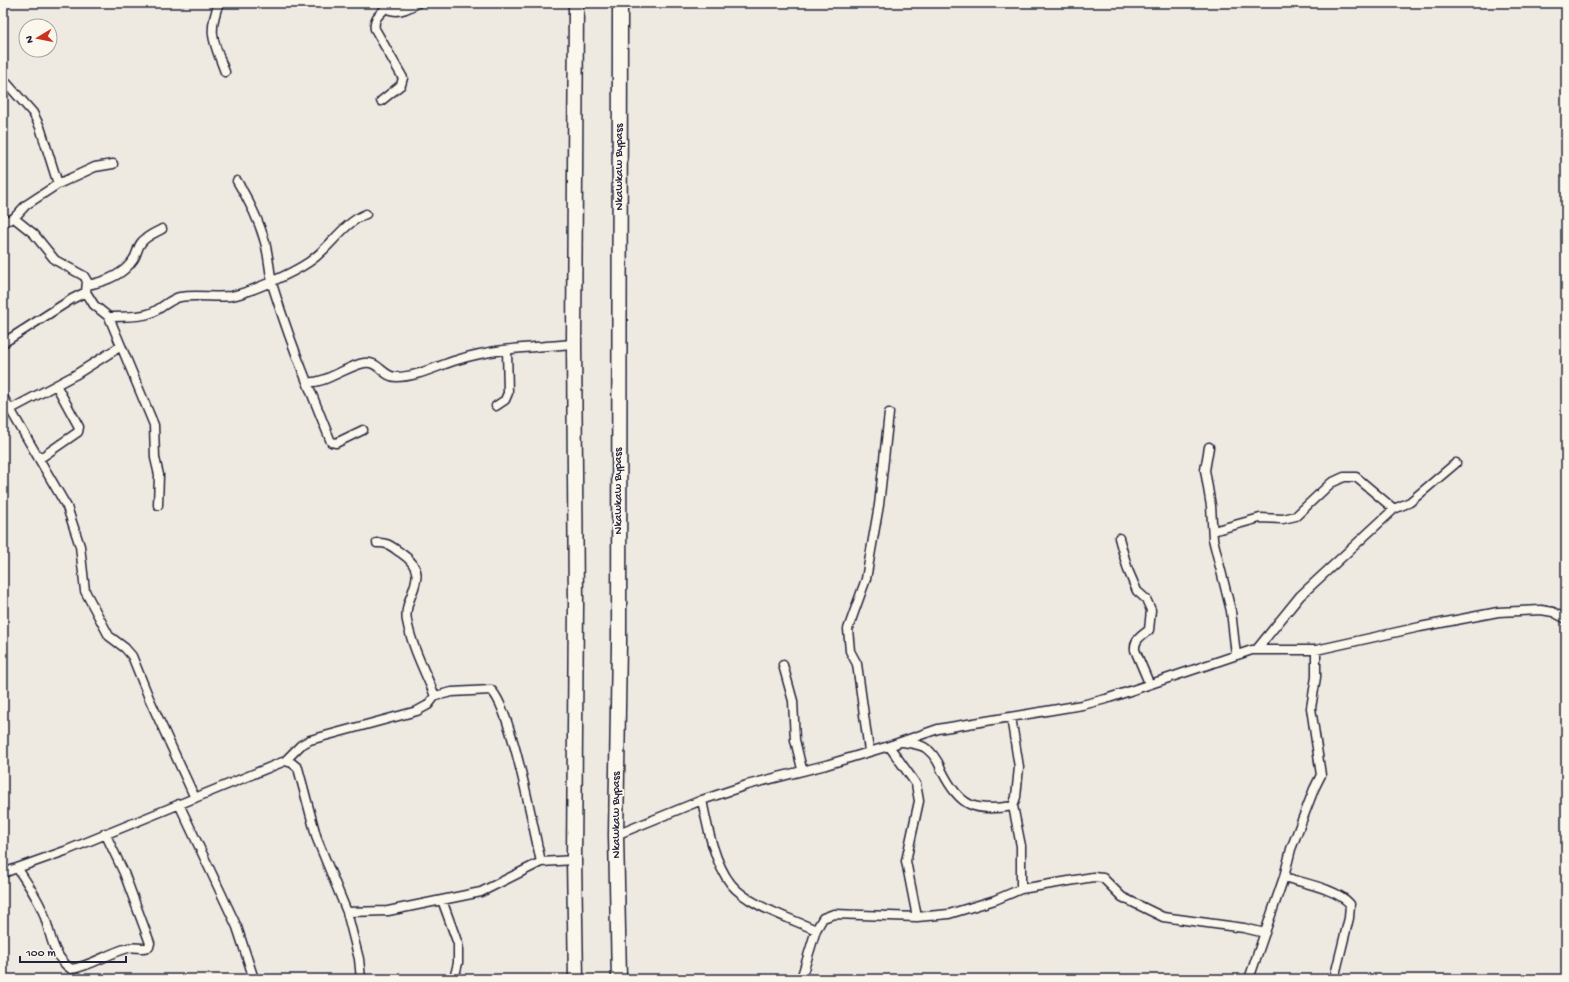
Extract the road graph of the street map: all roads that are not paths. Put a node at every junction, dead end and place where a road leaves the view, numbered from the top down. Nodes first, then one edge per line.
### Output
1 (219, 3) edge
2 (418, 3) edge
3 (576, 3) edge
4 (620, 3) edge
5 (387, 5) edge
6 (225, 72) dead end
7 (3, 79) edge
8 (381, 101) dead end
9 (113, 164) dead end
10 (237, 181) dead end
11 (58, 184) junction
12 (366, 214) dead end
13 (14, 218) junction
14 (3, 222) edge
15 (162, 229) dead end
16 (272, 281) junction
17 (87, 288) junction
18 (109, 317) junction
19 (3, 343) edge
20 (574, 344) junction
21 (121, 346) junction
22 (507, 350) junction
23 (307, 382) junction
24 (56, 385) junction
25 (3, 397) edge
26 (496, 406) dead end
27 (10, 409) junction
28 (889, 413) dead end
29 (363, 430) dead end
30 (1209, 447) dead end
31 (38, 459) junction
32 (1456, 463) dead end
33 (158, 505) dead end
34 (1394, 509) junction
35 (1213, 531) junction
36 (1119, 538) dead end
37 (377, 543) dead end
38 (1566, 619) edge
39 (1257, 649) junction
40 (1316, 650) junction
41 (1236, 655) junction
42 (783, 665) dead end
43 (1149, 683) junction
44 (435, 696) junction
45 (1010, 717) junction
46 (903, 742) junction
47 (889, 746) junction
48 (869, 751) junction
49 (285, 761) junction
50 (802, 770) junction
51 (195, 798) junction
52 (702, 800) junction
53 (179, 804) junction
54 (1013, 806) junction
55 (105, 833) junction
56 (616, 835) junction
57 (574, 860) junction
58 (541, 862) junction
59 (18, 869) junction
60 (3, 873) edge
61 (1284, 877) junction
62 (1021, 889) junction
63 (442, 900) junction
64 (347, 912) junction
65 (917, 917) junction
66 (816, 930) junction
67 (1265, 933) junction
68 (254, 979) edge
69 (361, 979) edge
70 (454, 979) edge
71 (576, 979) edge
72 (620, 979) edge
73 (801, 979) edge
74 (1250, 979) edge
75 (1334, 979) edge

1 - 6 street
2 - 5 street
3 - 20 highway
4 - 56 highway, Nkawkaw Bypass
5 - 8 street
7 - 11 street
9 - 11 street
10 - 16 street
11 - 13 street
12 - 16 street
13 - 14 street
13 - 17 street
15 - 17 street
16 - 18 street
16 - 23 street
17 - 18 street
17 - 19 street
18 - 21 street
20 - 22 street
20 - 57 highway
21 - 24 street
21 - 33 street
22 - 23 street
22 - 26 street
23 - 29 street
24 - 27 street
24 - 31 street
25 - 27 street
27 - 31 street
28 - 48 street
30 - 35 street
31 - 51 street
32 - 34 street
34 - 35 street
34 - 39 street
35 - 41 street
36 - 43 street
37 - 44 street
38 - 40 street
39 - 40 street
39 - 41 street
40 - 61 street
41 - 43 street
42 - 50 street
43 - 45 street
44 - 49 street
44 - 58 street
45 - 46 street
45 - 54 street
46 - 47 street
46 - 54 street
47 - 48 street
47 - 65 street
48 - 50 street
49 - 51 street
49 - 64 street
50 - 52 street
51 - 53 street
52 - 56 street
52 - 66 street
53 - 55 street
53 - 68 street
54 - 62 street
55 - 59 street
55 - 59 street
56 - 72 highway, Nkawkaw Bypass
57 - 58 street
57 - 71 highway
58 - 63 street
59 - 60 street
61 - 67 street
61 - 75 street
62 - 65 street
62 - 67 street
63 - 64 street
63 - 70 street
64 - 69 street
65 - 66 street
66 - 73 street
67 - 74 street

